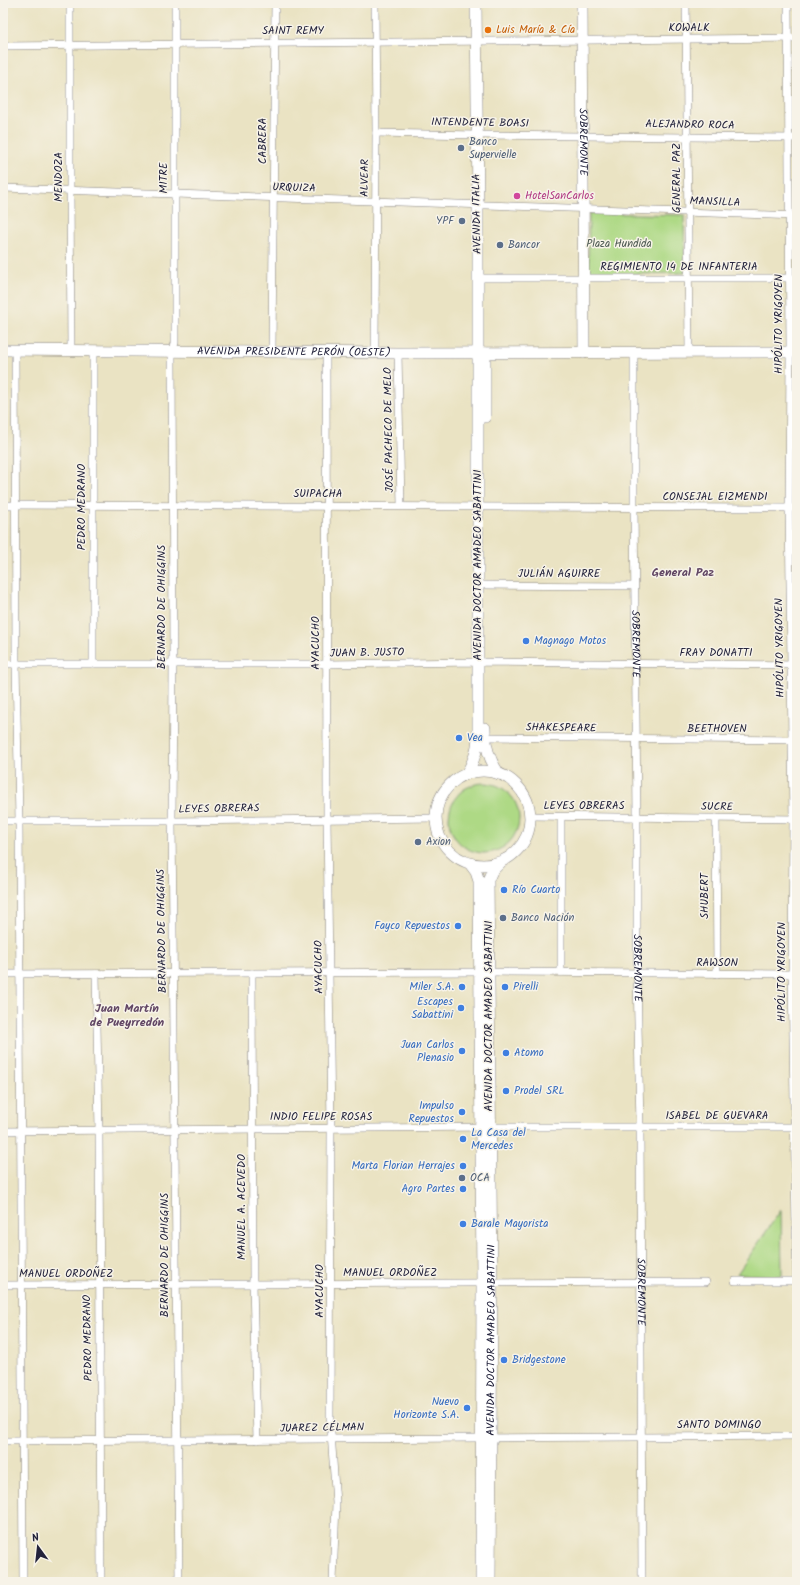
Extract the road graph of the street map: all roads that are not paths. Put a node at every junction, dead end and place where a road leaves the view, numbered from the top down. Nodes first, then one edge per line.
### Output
1 (70, 3) edge
2 (175, 3) edge
3 (275, 3) edge
4 (375, 3) edge
5 (476, 3) edge
6 (582, 3) edge
7 (686, 3) edge
8 (788, 3) edge
9 (788, 38) junction
10 (797, 38) edge
11 (687, 39) junction
12 (582, 40) junction
13 (476, 41) junction
14 (274, 42) junction
15 (375, 42) junction
16 (175, 44) junction
17 (3, 46) edge
18 (70, 46) junction
19 (376, 133) junction
20 (476, 135) junction
21 (583, 135) junction
22 (688, 136) junction
23 (788, 138) junction
24 (797, 138) edge
25 (3, 188) edge
26 (70, 190) junction
27 (175, 194) junction
28 (274, 198) junction
29 (375, 201) junction
30 (478, 205) junction
31 (584, 208) junction
32 (688, 212) junction
33 (793, 216) edge
34 (688, 277) junction
35 (478, 278) junction
36 (584, 278) junction
37 (793, 278) edge
38 (3, 350) edge
39 (15, 350) junction
40 (71, 351) junction
41 (93, 351) junction
42 (272, 351) junction
43 (172, 352) junction
44 (326, 352) junction
45 (375, 353) junction
46 (398, 353) junction
47 (481, 353) junction
48 (584, 353) junction
49 (689, 353) junction
50 (794, 353) edge
51 (634, 354) junction
52 (3, 505) edge
53 (16, 505) junction
54 (94, 505) junction
55 (326, 505) junction
56 (172, 506) junction
57 (401, 506) junction
58 (481, 507) junction
59 (634, 508) junction
60 (793, 508) edge
61 (484, 585) junction
62 (634, 586) junction
63 (481, 662) junction
64 (3, 664) edge
65 (16, 664) junction
66 (93, 664) junction
67 (173, 664) junction
68 (328, 664) junction
69 (635, 664) junction
70 (794, 665) edge
71 (485, 738) junction
72 (636, 740) junction
73 (794, 740) edge
74 (499, 774) junction
75 (465, 775) junction
76 (530, 816) junction
77 (561, 817) junction
78 (637, 817) junction
79 (436, 818) junction
80 (716, 818) junction
81 (327, 819) junction
82 (795, 819) edge
83 (19, 820) junction
84 (3, 821) edge
85 (172, 821) junction
86 (501, 862) junction
87 (470, 864) junction
88 (795, 896) edge
89 (484, 972) junction
90 (561, 972) junction
91 (252, 973) junction
92 (330, 973) junction
93 (637, 973) junction
94 (3, 974) edge
95 (20, 974) junction
96 (96, 974) junction
97 (174, 974) junction
98 (717, 974) junction
99 (795, 974) edge
100 (485, 1127) junction
101 (640, 1127) junction
102 (794, 1127) junction
103 (331, 1128) junction
104 (175, 1129) junction
105 (252, 1129) junction
106 (99, 1130) junction
107 (3, 1131) edge
108 (22, 1131) junction
109 (735, 1281) dead end
110 (797, 1281) edge
111 (641, 1282) junction
112 (706, 1282) dead end
113 (487, 1283) junction
114 (253, 1284) junction
115 (331, 1284) junction
116 (22, 1285) junction
117 (98, 1285) junction
118 (176, 1285) junction
119 (3, 1286) edge
120 (797, 1292) edge
121 (797, 1436) edge
122 (486, 1437) junction
123 (641, 1437) junction
124 (332, 1439) junction
125 (257, 1440) junction
126 (3, 1441) edge
127 (23, 1441) junction
128 (100, 1441) junction
129 (178, 1441) junction
130 (23, 1582) edge
131 (101, 1582) edge
132 (179, 1582) edge
133 (333, 1582) edge
134 (481, 1582) edge
135 (490, 1582) edge
136 (642, 1582) edge

1 - 18 street, MENDOZA
2 - 16 street, MITRE
3 - 14 street, CABRERA
4 - 15 street, ALVEAR
5 - 13 main road, AVENIDA ITALIA
6 - 12 main road, SOBREMONTE
7 - 11 street, GENERAL PAZ
8 - 9 street, HIPÓLITO YRIGOYEN
9 - 10 street, KOWALK
9 - 11 street, KOWALK
9 - 23 street, HIPÓLITO YRIGOYEN
11 - 12 street, KOWALK
11 - 22 street, GENERAL PAZ
12 - 13 street, SAINT REMY
12 - 21 main road, SOBREMONTE
13 - 15 street, SAINT REMY
13 - 20 main road, AVENIDA ITALIA
14 - 15 street, SAINT REMY
14 - 16 street, SAINT REMY
14 - 28 street, CABRERA
15 - 19 street, ALVEAR
16 - 18 street, SAINT REMY
16 - 27 street, MITRE
17 - 18 street, SAINT REMY
18 - 26 street, MENDOZA
19 - 20 street, INTENDENTE BOASI
19 - 29 street, ALVEAR
20 - 21 street, INTENDENTE BOASI
20 - 30 main road, AVENIDA ITALIA
21 - 22 street, ALEJANDRO ROCA
21 - 31 main road, SOBREMONTE
22 - 23 street, ALEJANDRO ROCA
22 - 32 street, GENERAL PAZ
23 - 24 street, ALEJANDRO ROCA
23 - 33 street, HIPÓLITO YRIGOYEN
25 - 26 street, URQUIZA
26 - 27 street, URQUIZA
26 - 40 street, MENDOZA
27 - 28 street, URQUIZA
27 - 43 street, MITRE
28 - 29 street, URQUIZA
28 - 42 street, CABRERA
29 - 30 street, URQUIZA
29 - 45 street, ALVEAR
30 - 31 street, URQUIZA
30 - 35 main road, AVENIDA ITALIA
31 - 32 street, MANSILLA
31 - 36 main road, SOBREMONTE
32 - 33 street, MANSILLA
32 - 34 street, GENERAL PAZ
33 - 37 street, HIPÓLITO YRIGOYEN
34 - 36 street, REGIMIENTO 14 DE INFANTERIA
34 - 37 street, REGIMIENTO 14 DE INFANTERIA
34 - 49 street, GENERAL PAZ
35 - 36 street, REGIMIENTO 14 DE INFANTERIA
35 - 47 main road, AVENIDA ITALIA
36 - 48 main road, SOBREMONTE
37 - 50 street, HIPÓLITO YRIGOYEN
38 - 39 main road, AVENIDA PRESIDENTE PERÓN (OESTE)
39 - 40 main road, AVENIDA PRESIDENTE PERÓN (OESTE)
39 - 53 street
40 - 41 main road, AVENIDA PRESIDENTE PERÓN (OESTE)
41 - 43 main road, AVENIDA PRESIDENTE PERÓN (OESTE)
41 - 54 street, PEDRO MEDRANO
42 - 43 main road, AVENIDA PRESIDENTE PERÓN (OESTE)
42 - 44 main road, AVENIDA PRESIDENTE PERÓN (OESTE)
43 - 56 street, BERNARDO DE OHIGGINS
44 - 45 main road, AVENIDA PRESIDENTE PERÓN (OESTE)
44 - 55 street, AYACUCHO
45 - 46 main road, AVENIDA PRESIDENTE PERÓN (OESTE)
46 - 47 main road, AVENIDA PRESIDENTE PERÓN (OESTE)
46 - 57 street, JOSÉ PACHECO DE MELO
47 - 48 main road, AVENIDA PRESIDENTE PERÓN (OESTE)
47 - 58 main road, AVENIDA DOCTOR AMADEO SABATTINI
48 - 51 main road, AVENIDA PRESIDENTE PERÓN (OESTE)
49 - 50 main road, AVENIDA PRESIDENTE PERÓN (OESTE)
49 - 51 main road, AVENIDA PRESIDENTE PERÓN (OESTE)
50 - 60 street, HIPÓLITO YRIGOYEN
51 - 59 street, SOBREMONTE
52 - 53 street, SUIPACHA
53 - 54 street, SUIPACHA
53 - 65 street
54 - 56 street, SUIPACHA
54 - 66 street, PEDRO MEDRANO
55 - 56 street, SUIPACHA
55 - 57 street, SUIPACHA
55 - 68 street, AYACUCHO
56 - 67 street, BERNARDO DE OHIGGINS
57 - 58 street, SUIPACHA
58 - 59 street, SUIPACHA
58 - 61 main road, AVENIDA DOCTOR AMADEO SABATTINI
58 - 63 main road, AVENIDA DOCTOR AMADEO SABATTINI
59 - 60 street, CONSEJAL EIZMENDI
59 - 62 street, SOBREMONTE
60 - 70 street, HIPÓLITO YRIGOYEN
61 - 62 street, JULIÁN AGUIRRE
61 - 63 main road, AVENIDA DOCTOR AMADEO SABATTINI
62 - 69 street, SOBREMONTE
63 - 68 street, JUAN B. JUSTO
63 - 69 street, JUAN B. JUSTO
63 - 71 main road, AVENIDA DOCTOR AMADEO SABATTINI
63 - 75 main road, AVENIDA DOCTOR AMADEO SABATTINI
64 - 65 street, JUAN B. JUSTO
65 - 66 street, JUAN B. JUSTO
65 - 83 street
66 - 67 street, JUAN B. JUSTO
67 - 68 street, JUAN B. JUSTO
67 - 85 street, BERNARDO DE OHIGGINS
68 - 81 street, AYACUCHO
69 - 70 street, FRAY DONATTI
69 - 72 street, SOBREMONTE
70 - 73 street, HIPÓLITO YRIGOYEN
71 - 72 street, SHAKESPEARE
71 - 74 main road, AVENIDA DOCTOR AMADEO SABATTINI
72 - 73 street, BEETHOVEN
72 - 78 street, SOBREMONTE
73 - 82 street, HIPÓLITO YRIGOYEN
74 - 75 main road
74 - 76 main road
75 - 79 main road
76 - 77 street, LEYES OBRERAS
76 - 86 main road
77 - 78 street, LEYES OBRERAS
77 - 90 street
78 - 80 street, SUCRE
78 - 93 street, SOBREMONTE
79 - 81 street, LEYES OBRERAS
79 - 87 main road
80 - 82 street, SUCRE
80 - 98 street, SHUBERT
81 - 85 street, LEYES OBRERAS
81 - 92 street, AYACUCHO
82 - 88 street, HIPÓLITO YRIGOYEN
83 - 84 street, LEYES OBRERAS
83 - 85 street, LEYES OBRERAS
83 - 95 street
85 - 97 street, BERNARDO DE OHIGGINS
86 - 87 main road
86 - 89 main road, AVENIDA DOCTOR AMADEO SABATTINI
87 - 89 main road, AVENIDA DOCTOR AMADEO SABATTINI
88 - 99 street, HIPÓLITO YRIGOYEN
89 - 90 street, RAWSON
89 - 92 street, RAWSON
89 - 100 main road, AVENIDA DOCTOR AMADEO SABATTINI
90 - 93 street, RAWSON
91 - 92 street, RAWSON
91 - 97 street, RAWSON
91 - 105 street, MANUEL A. ACEVEDO
92 - 103 street, AYACUCHO
93 - 98 street, RAWSON
93 - 101 street, SOBREMONTE
94 - 95 street, RAWSON
95 - 96 street, RAWSON
95 - 108 street
96 - 97 street, RAWSON
96 - 106 street, PEDRO MEDRANO
97 - 104 street, BERNARDO DE OHIGGINS
98 - 99 street, RAWSON
99 - 102 street, HIPÓLITO YRIGOYEN
100 - 101 street, INDIO FELIPE ROSAS
100 - 103 street, INDIO FELIPE ROSAS
100 - 113 main road, AVENIDA DOCTOR AMADEO SABATTINI
101 - 102 street, ISABEL DE GUEVARA
101 - 111 street, SOBREMONTE
102 - 110 street, HIPÓLITO YRIGOYEN
103 - 105 street, INDIO FELIPE ROSAS
103 - 115 street, AYACUCHO
104 - 105 street, INDIO FELIPE ROSAS
104 - 106 street, INDIO FELIPE ROSAS
104 - 118 street, BERNARDO DE OHIGGINS
105 - 114 street, MANUEL A. ACEVEDO
106 - 108 street, INDIO FELIPE ROSAS
106 - 117 street, PEDRO MEDRANO
107 - 108 street, INDIO FELIPE ROSAS
108 - 116 street
109 - 110 street
110 - 120 street, HIPÓLITO YRIGOYEN
111 - 112 street, MANUEL ORDOÑEZ
111 - 113 street, MANUEL ORDOÑEZ
111 - 123 street, SOBREMONTE
113 - 115 street, MANUEL ORDOÑEZ
113 - 122 main road, AVENIDA DOCTOR AMADEO SABATTINI
114 - 115 street, MANUEL ORDOÑEZ
114 - 118 street, MANUEL ORDOÑEZ
114 - 125 street, MANUEL A. ACEVEDO
115 - 124 street, AYACUCHO
116 - 117 street, MANUEL ORDOÑEZ
116 - 119 street, MANUEL ORDOÑEZ
116 - 127 street
117 - 118 street, MANUEL ORDOÑEZ
117 - 128 street, PEDRO MEDRANO
118 - 129 street, BERNARDO DE OHIGGINS
121 - 123 street, SANTO DOMINGO
122 - 123 street, JUAREZ CÉLMAN
122 - 124 street, JUAREZ CÉLMAN
122 - 134 main road, AVENIDA DOCTOR AMADEO SABATTINI
122 - 135 main road, AVENIDA DOCTOR AMADEO SABATTINI
123 - 136 street, SOBREMONTE
124 - 125 street, JUAREZ CÉLMAN
124 - 133 street, AYACUCHO
125 - 129 street, JUAREZ CÉLMAN
126 - 127 street, JUAREZ CÉLMAN
127 - 128 street, JUAREZ CÉLMAN
127 - 130 street
128 - 129 street, JUAREZ CÉLMAN
128 - 131 street, PEDRO MEDRANO
129 - 132 street, BERNARDO DE OHIGGINS

